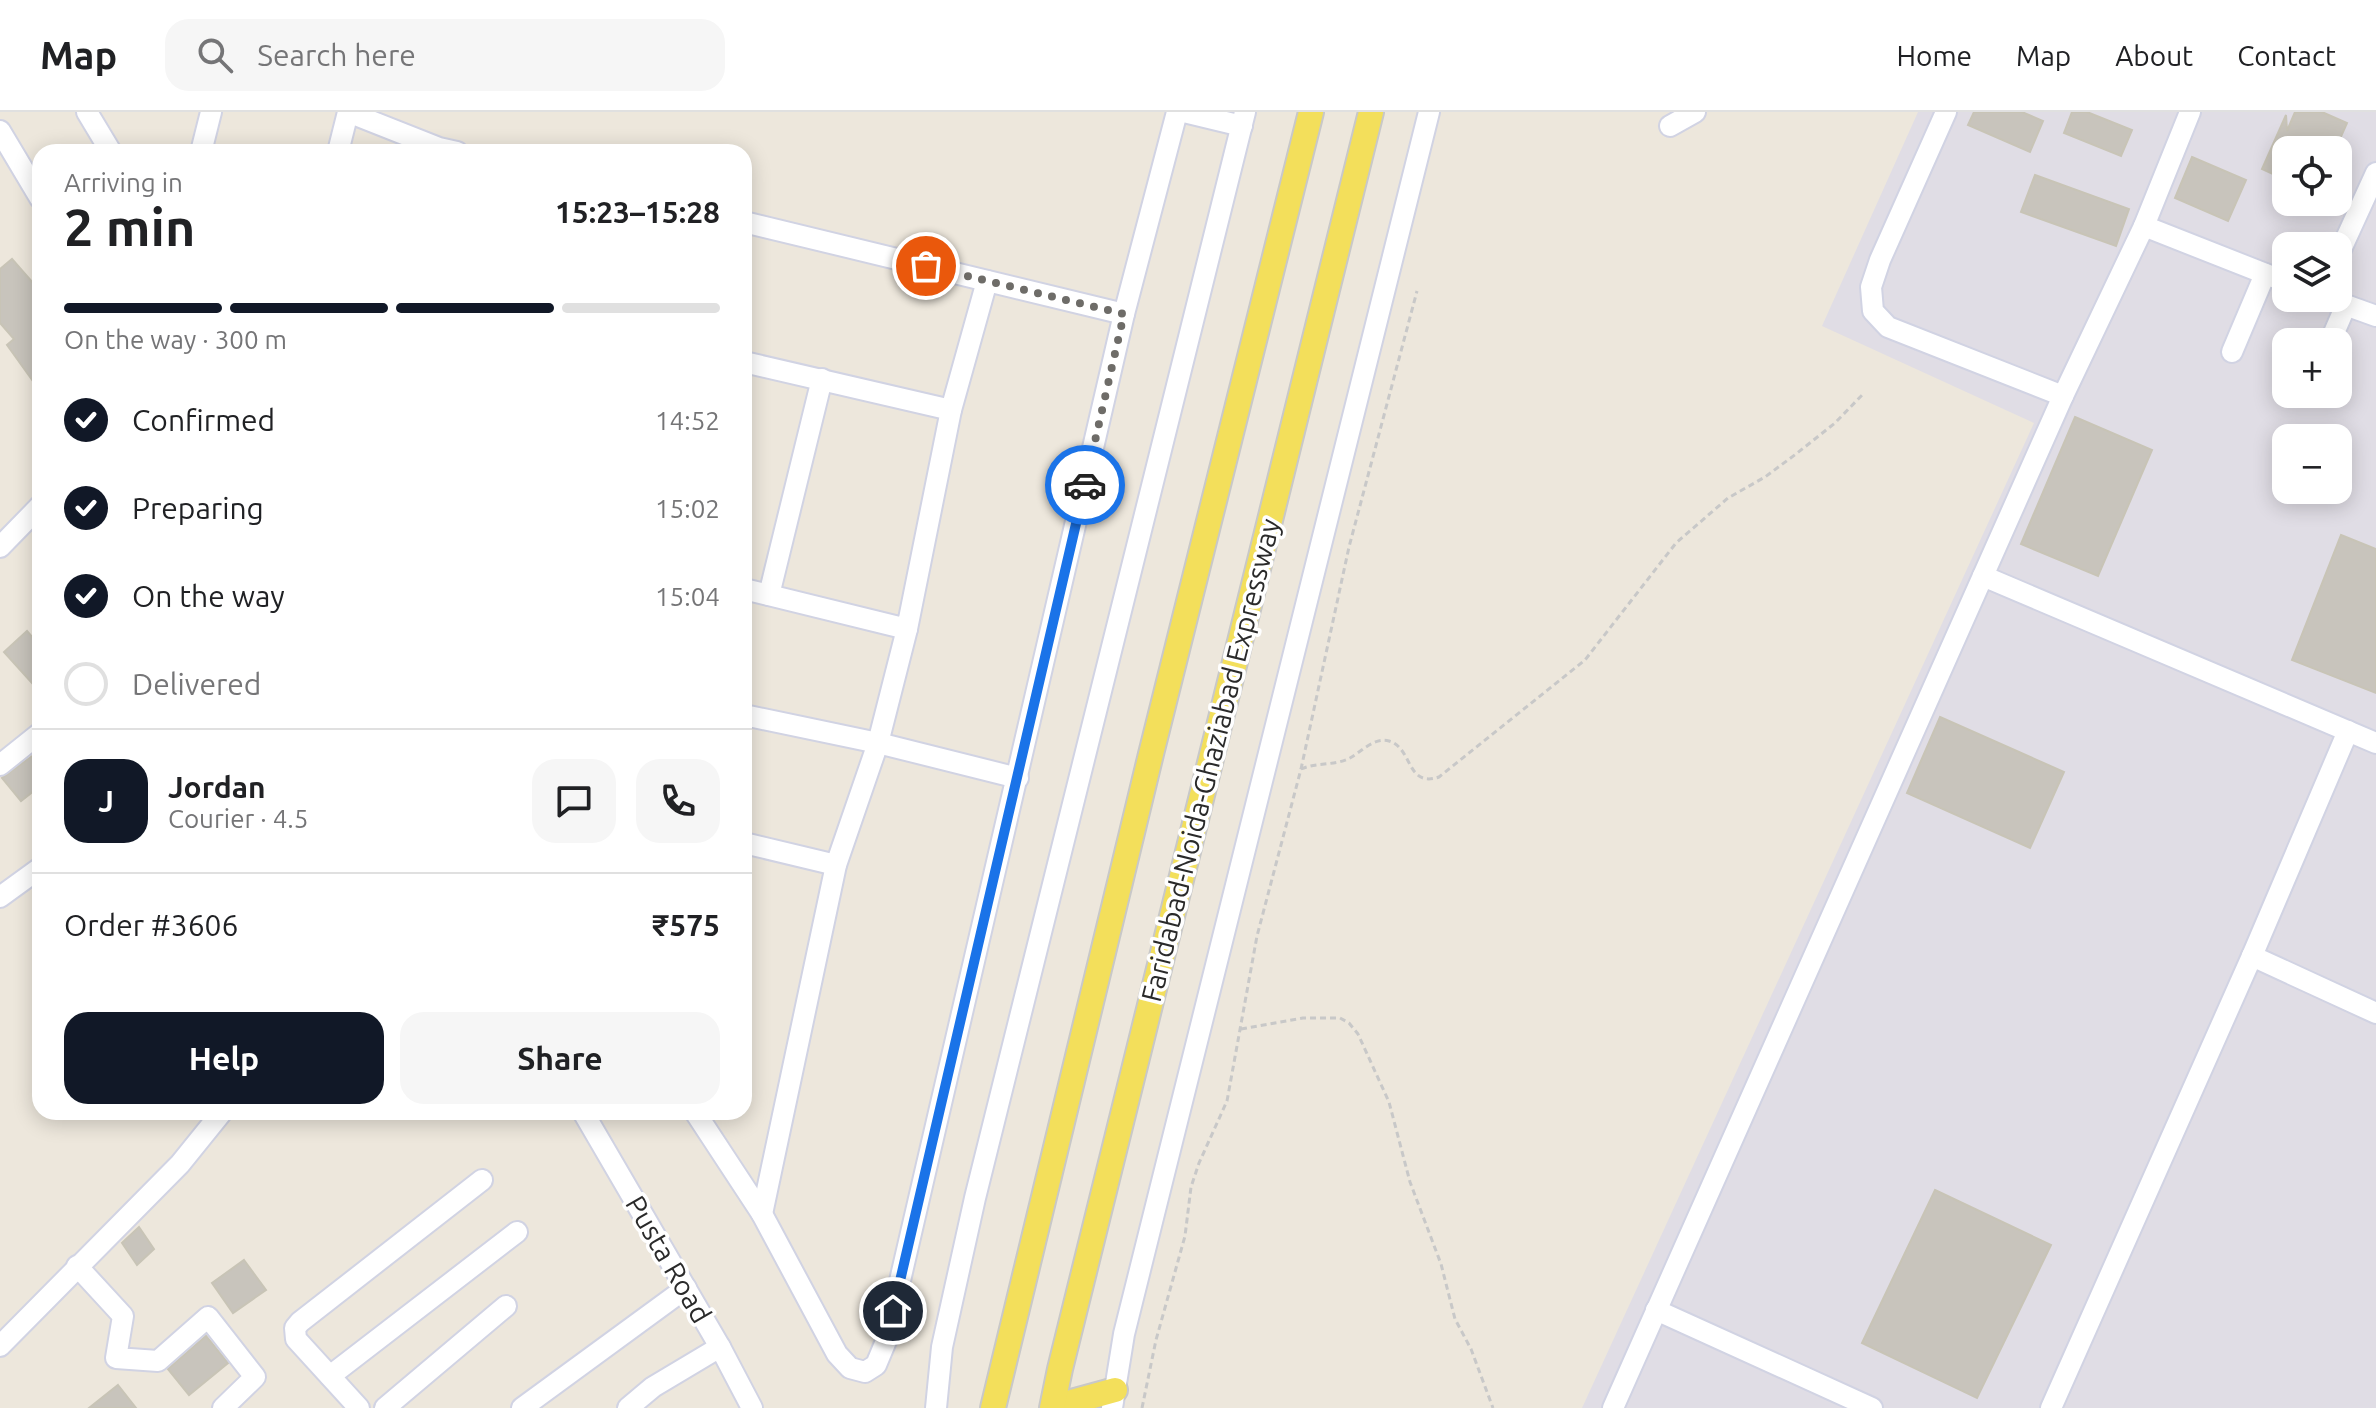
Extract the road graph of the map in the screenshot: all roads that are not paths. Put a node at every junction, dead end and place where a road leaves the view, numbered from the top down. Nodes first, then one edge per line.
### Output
1 (88, 112) edge
2 (211, 112) edge
3 (1177, 112) edge
4 (1184, 112) edge
5 (1311, 112) edge
6 (1371, 112) edge
7 (1429, 112) edge
8 (1695, 112) edge
9 (1946, 112) edge
10 (2190, 112) edge
11 (1244, 119) edge
12 (1670, 126) dead end
13 (0, 131) edge
14 (106, 144) edge
15 (203, 144) edge
16 (340, 144) edge
17 (428, 144) edge
18 (2376, 173) edge
19 (32, 185) edge
20 (752, 224) edge
21 (2144, 226) junction
22 (2349, 232) edge
23 (2265, 274) junction
24 (2272, 277) edge
25 (987, 281) junction
26 (2352, 307) edge
27 (1124, 314) junction
28 (2376, 316) edge
29 (2232, 352) dead end
30 (752, 364) edge
31 (822, 379) junction
32 (2063, 396) junction
33 (951, 410) junction
34 (32, 514) edge
35 (0, 547) edge
36 (1983, 576) junction
37 (752, 591) edge
38 (769, 595) junction
39 (907, 629) junction
40 (752, 717) edge
41 (2348, 731) junction
42 (32, 739) edge
43 (878, 743) junction
44 (2376, 743) edge
45 (0, 765) edge
46 (1018, 778) junction
47 (752, 845) edge
48 (836, 865) junction
49 (32, 874) edge
50 (0, 897) edge
51 (2252, 956) junction
52 (2376, 1013) edge
53 (216, 1120) edge
54 (588, 1120) edge
55 (700, 1120) edge
56 (482, 1180) dead end
57 (762, 1214) junction
58 (517, 1232) dead end
59 (77, 1266) junction
60 (686, 1288) junction
61 (506, 1306) dead end
62 (1656, 1310) junction
63 (0, 1346) edge
64 (720, 1347) junction
65 (330, 1376) junction
66 (1113, 1399) edge
67 (223, 1408) edge
68 (359, 1408) edge
69 (385, 1408) edge
70 (522, 1408) edge
71 (628, 1408) edge
72 (752, 1408) edge
73 (936, 1408) edge
74 (993, 1408) edge
75 (1052, 1408) edge
76 (1613, 1408) edge
77 (1872, 1408) edge
78 (2051, 1408) edge

1 - 14 street
2 - 15 street
3 - 27 street
4 - 11 street
5 - 74 main road, Faridabad-Noida-Ghaziabad Expressway
6 - 75 main road, Faridabad-Noida-Ghaziabad Expressway
7 - 66 street
8 - 12 street
9 - 32 street
10 - 21 street
11 - 73 street
13 - 19 street
16 - 17 street
18 - 22 street
20 - 25 street
21 - 23 street
21 - 32 street
23 - 24 street
23 - 29 street
25 - 27 street
25 - 33 street
26 - 28 street
27 - 46 street
30 - 31 street
31 - 33 street
31 - 38 street
32 - 36 street
33 - 39 street
34 - 35 street
36 - 41 street
36 - 62 street
37 - 38 street
38 - 39 street
39 - 43 street
40 - 43 street
41 - 44 street
41 - 51 street
42 - 45 street
43 - 46 street
43 - 48 street
46 - 57 street
47 - 48 street
48 - 57 street
49 - 50 street
51 - 52 street
51 - 78 street
53 - 59 street
54 - 60 street, Pusta Road
55 - 57 street
56 - 65 street
58 - 65 street
59 - 63 street
59 - 67 street
60 - 64 street, Pusta Road
60 - 70 street
61 - 69 street
62 - 76 street
62 - 77 street
64 - 71 street
64 - 72 street, Pusta Road
65 - 68 street
66 - 75 main road

